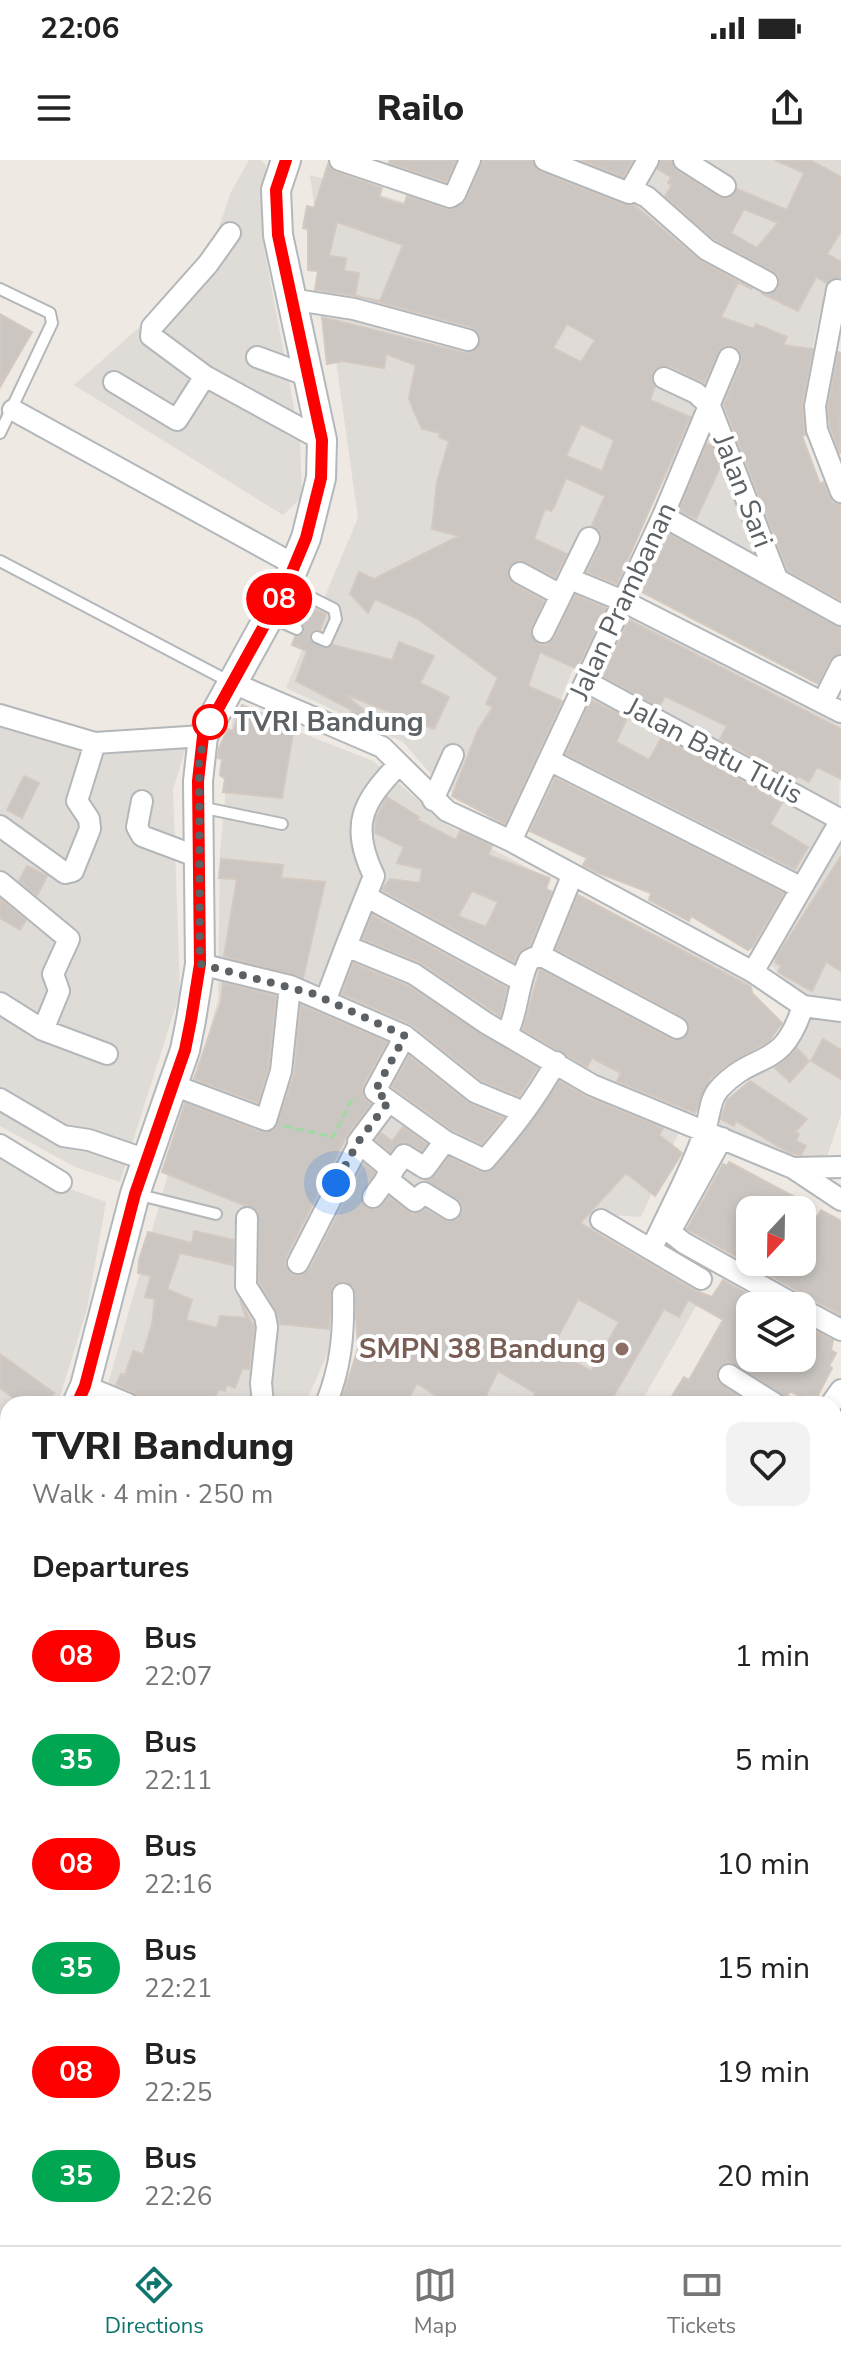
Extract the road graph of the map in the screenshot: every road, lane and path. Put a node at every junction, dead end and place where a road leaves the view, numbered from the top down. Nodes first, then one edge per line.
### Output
1 (286, 160) edge
2 (340, 160) edge
3 (470, 160) edge
4 (545, 160) edge
5 (648, 160) edge
6 (684, 160) edge
7 (725, 186) dead end
8 (631, 189) junction
9 (230, 233) dead end
10 (767, 282) dead end
11 (0, 289) edge
12 (837, 290) dead end
13 (290, 299) junction
14 (468, 340) dead end
15 (257, 357) dead end
16 (729, 358) dead end
17 (306, 375) junction
18 (205, 376) junction
19 (664, 378) dead end
20 (114, 382) dead end
21 (710, 406) junction
22 (13, 410) junction
23 (0, 433) edge
24 (322, 440) junction
25 (841, 492) edge
26 (663, 516) junction
27 (589, 538) dead end
28 (0, 561) edge
29 (520, 573) dead end
30 (291, 576) junction
31 (776, 576) junction
32 (564, 586) junction
33 (621, 600) junction
34 (841, 615) edge
35 (269, 617) junction
36 (297, 629) dead end
37 (543, 632) dead end
38 (317, 637) dead end
39 (841, 666) edge
40 (587, 682) junction
41 (233, 683) junction
42 (832, 707) edge
43 (0, 715) edge
44 (203, 736) junction
45 (95, 743) junction
46 (453, 755) dead end
47 (549, 760) junction
48 (399, 764) junction
49 (433, 800) junction
50 (142, 801) dead end
51 (198, 807) junction
52 (841, 820) edge
53 (282, 824) dead end
54 (0, 826) edge
55 (511, 841) junction
56 (198, 857) junction
57 (572, 876) junction
58 (0, 882) edge
59 (800, 887) junction
60 (367, 897) junction
61 (346, 946) junction
62 (540, 955) junction
63 (200, 964) junction
64 (753, 972) junction
65 (520, 980) junction
66 (290, 986) junction
67 (326, 999) junction
68 (0, 1003) edge
69 (803, 1006) junction
70 (841, 1011) edge
71 (677, 1028) dead end
72 (43, 1030) junction
73 (507, 1034) junction
74 (405, 1036) junction
75 (107, 1054) dead end
76 (556, 1062) junction
77 (173, 1085) junction
78 (382, 1096) junction
79 (0, 1099) edge
80 (521, 1111) junction
81 (266, 1120) junction
82 (714, 1135) junction
83 (445, 1141) junction
84 (359, 1144) junction
85 (0, 1145) edge
86 (147, 1160) junction
87 (841, 1167) edge
88 (793, 1168) junction
89 (390, 1174) junction
90 (61, 1182) dead end
91 (135, 1194) junction
92 (373, 1197) dead end
93 (841, 1200) edge
94 (450, 1209) dead end
95 (216, 1214) dead end
96 (247, 1218) dead end
97 (601, 1220) dead end
98 (652, 1248) junction
99 (298, 1263) dead end
100 (701, 1279) dead end
101 (773, 1292) edge
102 (343, 1294) dead end
103 (816, 1316) edge
104 (841, 1330) edge
105 (729, 1375) dead end
106 (81, 1395) edge
107 (262, 1396) edge
108 (329, 1396) edge
109 (762, 1396) edge

1 - 13 main road
2 - 3 street
4 - 8 street
5 - 8 street
6 - 7 street
8 - 10 street
9 - 18 street
11 - 22 lane
12 - 25 street
13 - 14 street
13 - 17 main road
15 - 17 street
16 - 21 street, Jalan Prambanan
17 - 24 main road
18 - 20 street
18 - 24 street
19 - 21 street
21 - 26 street, Jalan Prambanan
21 - 31 street, Jalan Sari
22 - 23 lane
22 - 30 street
24 - 30 main road
26 - 31 street
26 - 33 street, Jalan Prambanan
27 - 32 street
28 - 41 lane
29 - 32 street
30 - 35 main road
30 - 38 lane
31 - 34 street
32 - 33 street
32 - 37 street
33 - 40 street, Jalan Prambanan
33 - 42 street
35 - 36 lane
35 - 41 main road
39 - 42 street
40 - 47 street, Jalan Prambanan
40 - 52 street, Jalan Batu Tulis
41 - 44 main road
41 - 48 street
43 - 45 street
44 - 45 street
44 - 51 main road
45 - 54 street
46 - 49 street
47 - 55 street, Jalan Prambanan
47 - 59 street
48 - 49 street
48 - 60 street
49 - 55 street
50 - 56 street
51 - 53 lane
51 - 56 main road
52 - 59 street
55 - 57 street
56 - 63 main road
57 - 62 street
57 - 64 street
58 - 72 street
59 - 64 street
60 - 61 street
60 - 65 street
61 - 67 street
61 - 73 street
62 - 65 street
62 - 71 street
63 - 66 street
63 - 77 main road
64 - 69 street
65 - 73 street
66 - 67 street
66 - 81 street
67 - 74 street
68 - 72 street
69 - 70 street
69 - 82 street
72 - 75 street
73 - 76 street
74 - 78 street
74 - 80 street
76 - 80 street
76 - 82 street
77 - 81 street
77 - 86 main road
78 - 81 path
78 - 83 street
78 - 84 street
79 - 86 street
80 - 83 street
82 - 88 street
82 - 98 street
82 - 101 street
83 - 89 street
84 - 89 street
84 - 99 street
85 - 90 street
86 - 91 main road
87 - 88 street
88 - 93 street
89 - 92 street
89 - 94 street
91 - 95 lane
91 - 106 main road
96 - 107 street
97 - 98 street
98 - 100 street
102 - 108 street
103 - 104 street
105 - 109 street

